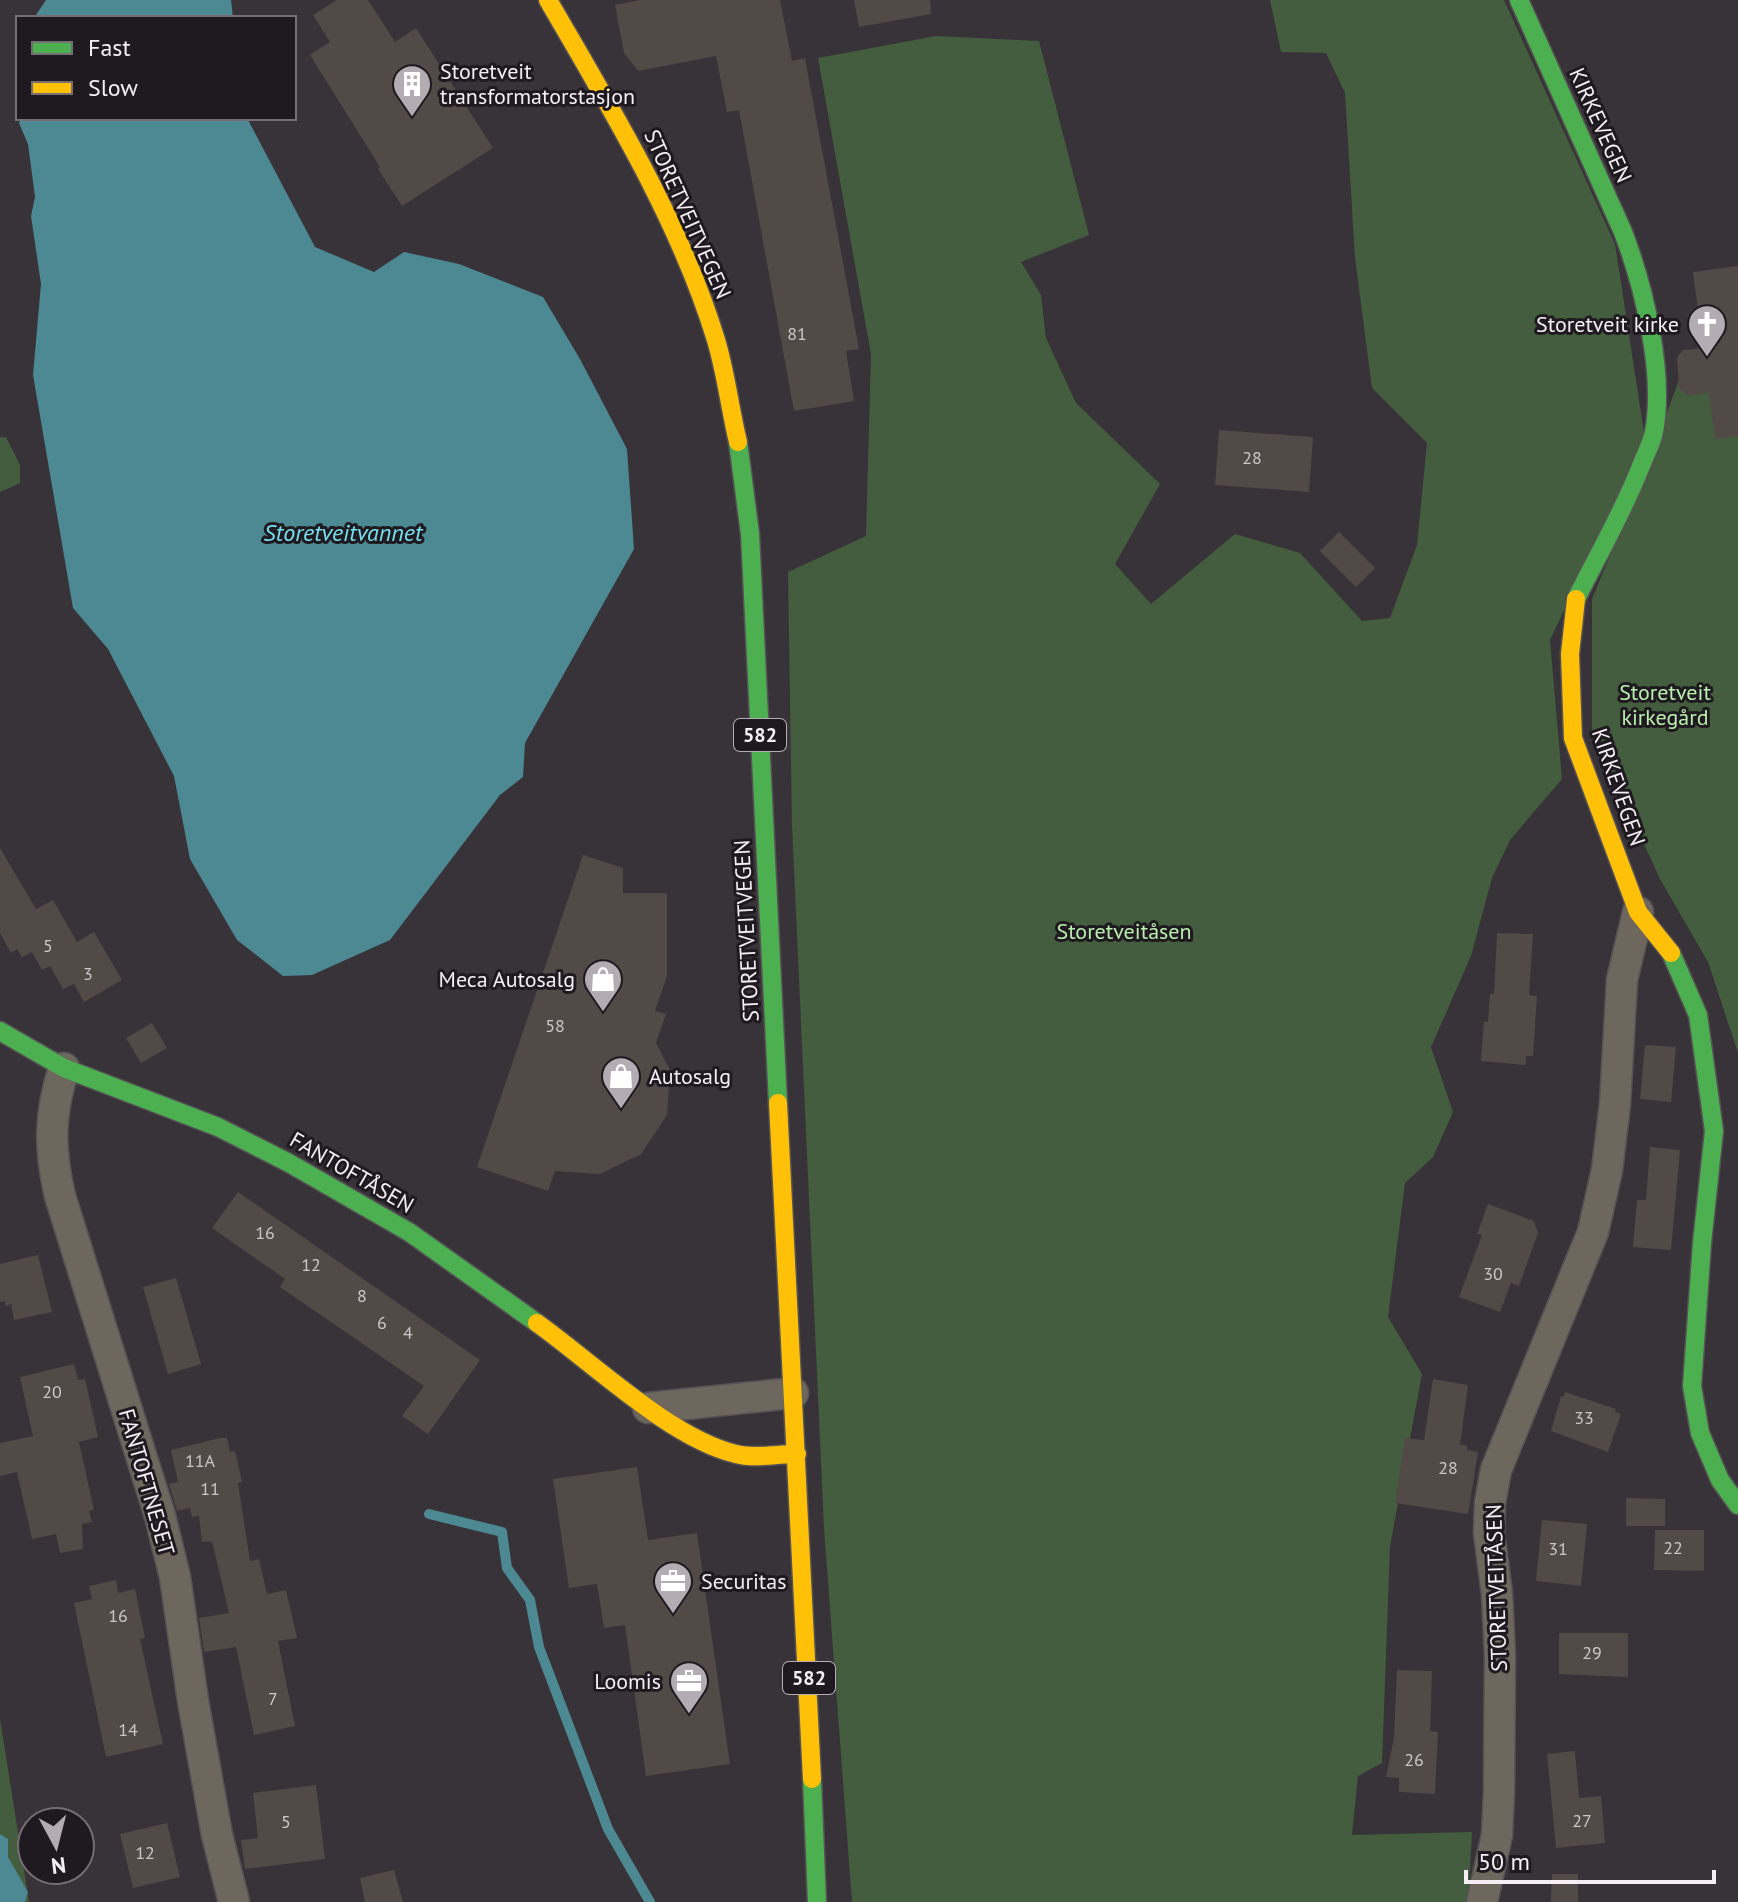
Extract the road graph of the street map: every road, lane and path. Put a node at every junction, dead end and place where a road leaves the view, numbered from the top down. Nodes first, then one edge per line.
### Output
1 (548, 0) edge
2 (1519, 0) edge
3 (1638, 912) junction
4 (0, 1031) edge
5 (64, 1068) junction
6 (793, 1393) junction
7 (648, 1408) junction
8 (797, 1454) junction
9 (1738, 1505) edge
10 (234, 1902) edge
11 (817, 1902) edge
12 (1482, 1902) edge

1 - 6 street, STORETVEITVEGEN / 582
2 - 3 street, KIRKEVEGEN
3 - 9 street, KIRKEVEGEN
3 - 12 street, STORETVEITÅSEN
4 - 5 street, FANTOFTÅSEN
5 - 7 street, FANTOFTÅSEN
5 - 10 street, FANTOFTNESET
6 - 7 street
6 - 8 street, STORETVEITVEGEN / 582
7 - 8 street, FANTOFTÅSEN
8 - 11 street, STORETVEITVEGEN / 582

